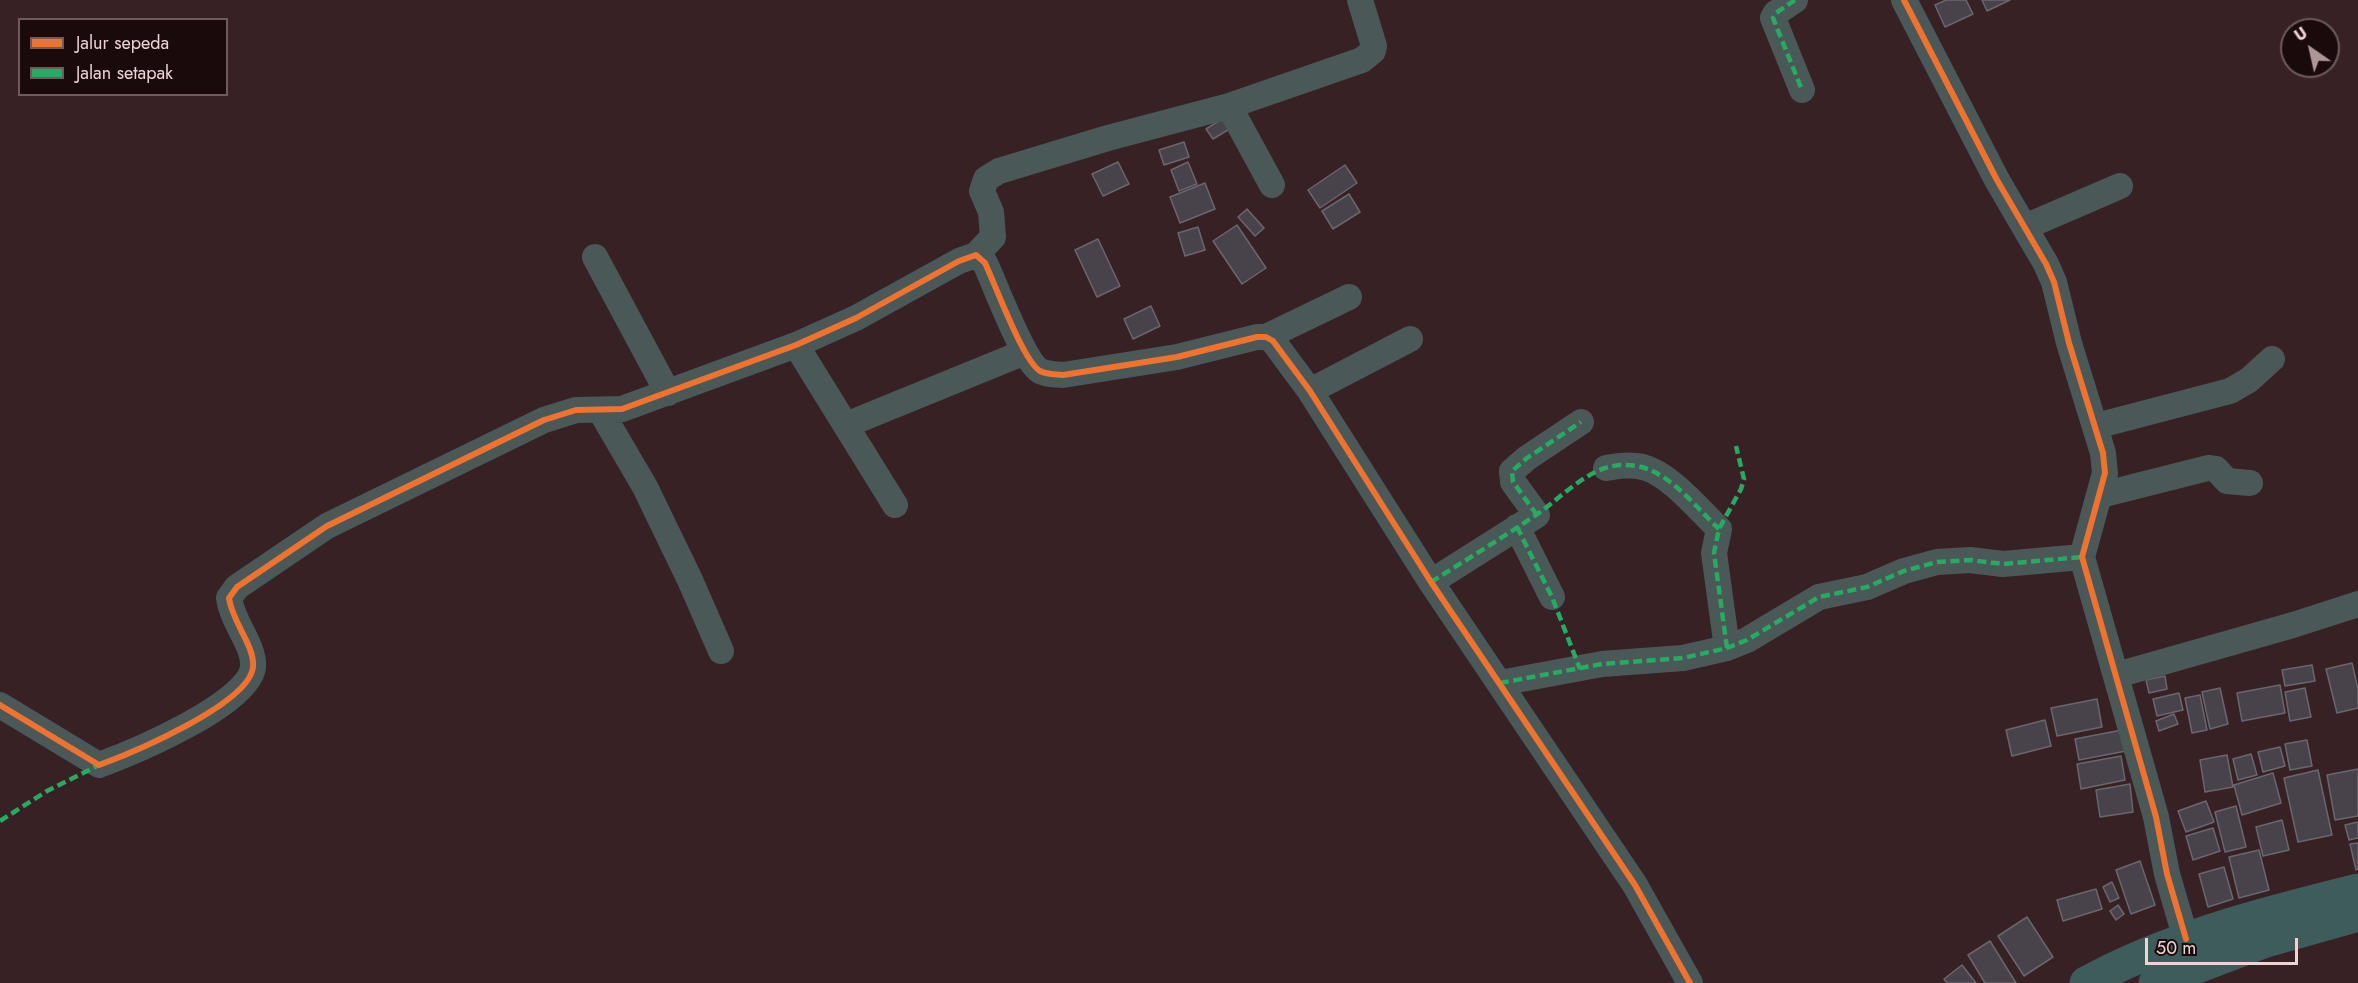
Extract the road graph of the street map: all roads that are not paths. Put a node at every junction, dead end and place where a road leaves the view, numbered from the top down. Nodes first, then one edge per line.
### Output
1 (1360, 0) edge
2 (1794, 0) edge
3 (1904, 0) edge
4 (1802, 90) dead end
5 (1229, 106) junction
6 (1272, 185) dead end
7 (2120, 186) dead end
8 (2025, 226) junction
9 (975, 255) junction
10 (595, 257) dead end
11 (1349, 297) dead end
12 (1266, 337) junction
13 (1410, 339) dead end
14 (796, 345) junction
15 (1025, 352) junction
16 (2272, 359) dead end
17 (1310, 391) junction
18 (668, 393) junction
19 (600, 410) junction
20 (1581, 422) dead end
21 (846, 426) junction
22 (2096, 426) junction
23 (1606, 468) dead end
24 (2250, 483) dead end
25 (2101, 495) junction
26 (896, 506) dead end
27 (1517, 527) junction
28 (2082, 557) junction
29 (1431, 582) junction
30 (1552, 597) dead end
31 (2358, 604) edge
32 (1727, 648) junction
33 (721, 651) dead end
34 (2117, 675) junction
35 (1500, 683) junction
36 (0, 705) edge
37 (2358, 890) edge
38 (2358, 915) edge
39 (2186, 939) junction
40 (2091, 980) edge
41 (1690, 983) edge
42 (2155, 983) edge

1 - 5 street
2 - 4 street
3 - 8 street
5 - 6 street
5 - 9 street
7 - 8 street
8 - 22 street
9 - 14 street
9 - 15 street
10 - 18 street
11 - 12 street
12 - 15 street
12 - 17 street
13 - 17 street
14 - 18 street
14 - 21 street
15 - 21 street
16 - 22 street
17 - 29 street
18 - 19 street
19 - 33 street
19 - 36 street
20 - 27 street
21 - 26 street
22 - 25 street
23 - 32 street
24 - 25 street
25 - 28 street
27 - 29 street
27 - 30 street
28 - 32 street
28 - 34 street
29 - 35 street
31 - 34 street
32 - 35 street
34 - 39 street
35 - 41 street
37 - 39 highway
38 - 42 highway
39 - 40 highway

